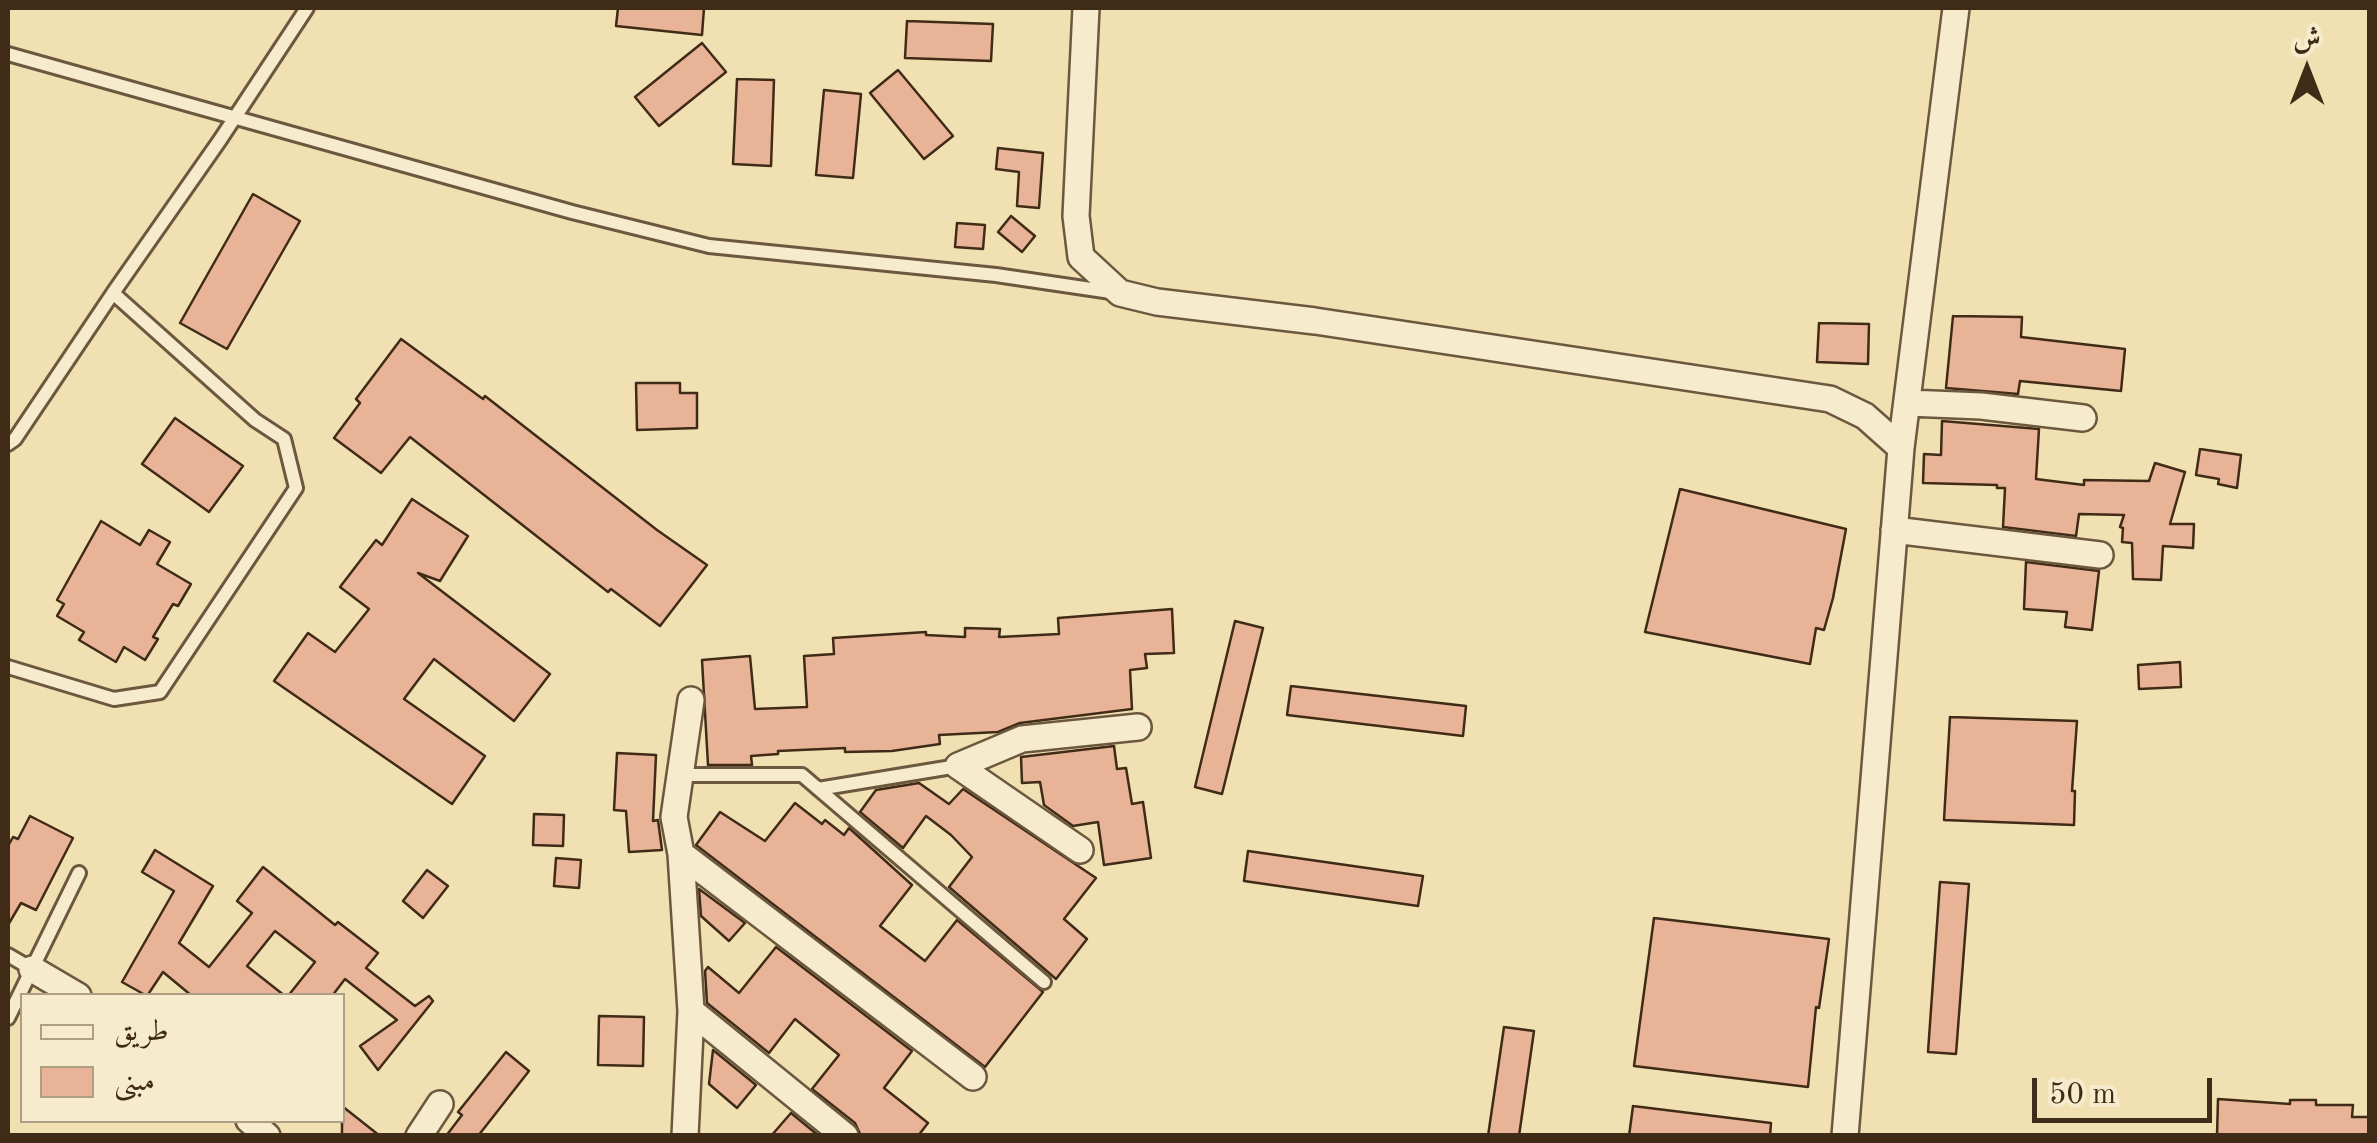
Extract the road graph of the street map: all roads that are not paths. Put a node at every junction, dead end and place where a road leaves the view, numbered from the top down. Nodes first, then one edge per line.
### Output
1 (307, 8) edge
2 (1086, 8) edge
3 (1956, 8) edge
4 (8, 54) edge
5 (236, 116) junction
6 (113, 293) junction
7 (1120, 293) junction
8 (1908, 403) junction
9 (2082, 418) dead end
10 (8, 444) edge
11 (1901, 448) junction
12 (1894, 530) junction
13 (2100, 555) dead end
14 (8, 668) edge
15 (691, 700) dead end
16 (1138, 728) dead end
17 (958, 766) junction
18 (680, 775) junction
19 (818, 789) junction
20 (1080, 850) dead end
21 (682, 854) junction
22 (79, 873) dead end
23 (8, 955) edge
24 (32, 969) junction
25 (1044, 982) dead end
26 (20, 993) edge
27 (73, 993) edge
28 (20, 994) edge
29 (691, 1011) junction
30 (8, 1018) edge
31 (973, 1076) dead end
32 (440, 1104) dead end
33 (419, 1136) edge
34 (684, 1136) edge
35 (845, 1136) edge
36 (1845, 1136) edge

1 - 5 lane
2 - 7 street
3 - 8 street
4 - 5 lane
5 - 6 lane
5 - 7 lane
6 - 10 lane
6 - 14 lane
7 - 11 street
8 - 9 street
8 - 11 street
11 - 12 street
12 - 13 street
12 - 36 street
15 - 18 street
16 - 17 street
17 - 19 lane
17 - 20 street
18 - 19 lane
18 - 21 street
19 - 25 lane
21 - 29 street
21 - 31 street
22 - 24 lane
23 - 24 lane
24 - 26 lane
24 - 27 street
28 - 30 lane
29 - 34 street
29 - 35 street
32 - 33 street

